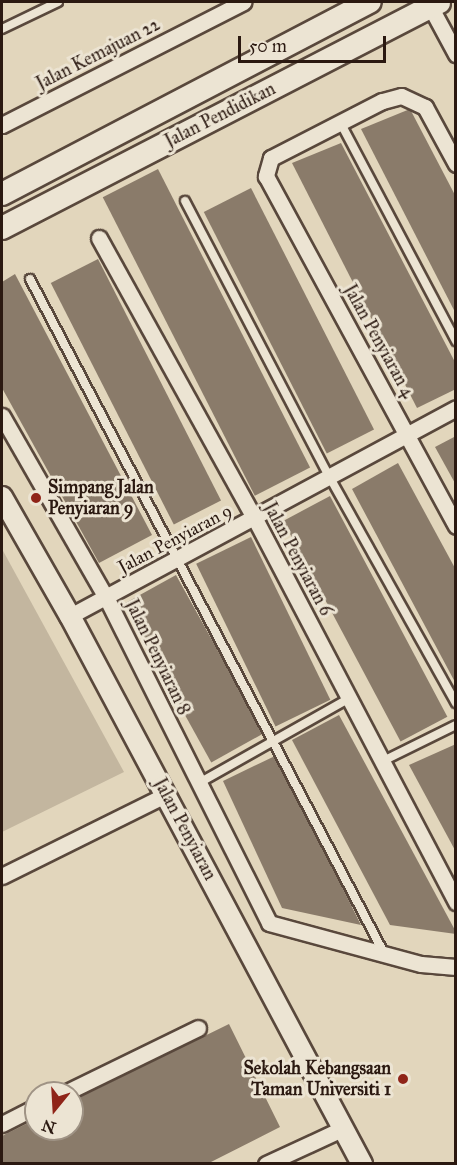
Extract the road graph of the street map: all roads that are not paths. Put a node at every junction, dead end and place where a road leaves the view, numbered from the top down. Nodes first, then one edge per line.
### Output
1 (58, 2) edge
2 (243, 2) edge
3 (370, 2) edge
4 (434, 4) edge
5 (222, 6) edge
6 (2, 29) edge
7 (456, 54) edge
8 (340, 122) junction
9 (2, 123) edge
10 (456, 164) edge
11 (2, 194) edge
12 (185, 201) dead end
13 (26, 215) junction
14 (2, 228) edge
15 (2, 234) edge
16 (99, 238) dead end
17 (30, 279) dead end
18 (456, 341) edge
19 (456, 408) edge
20 (2, 416) edge
21 (407, 433) junction
22 (329, 476) junction
23 (2, 497) edge
24 (255, 519) junction
25 (456, 526) edge
26 (178, 560) junction
27 (107, 598) junction
28 (70, 616) junction
29 (350, 698) junction
30 (456, 703) edge
31 (456, 725) edge
32 (273, 741) junction
33 (383, 761) junction
34 (199, 783) junction
35 (167, 794) junction
36 (2, 876) edge
37 (456, 902) edge
38 (385, 954) junction
39 (456, 967) edge
40 (198, 1028) dead end
41 (84, 1084) edge
42 (24, 1113) edge
43 (2, 1124) edge
44 (344, 1128) junction
45 (266, 1164) edge
46 (362, 1164) edge

1 - 6 lane
2 - 5 street, Jalan Kemajuan 22
3 - 11 main road, Jalan Pendidikan
4 - 7 street
4 - 13 main road, Jalan Pendidikan
5 - 9 street, Jalan Kemajuan 22
8 - 10 street
8 - 18 lane
8 - 21 street, Jalan Penyiaran 4
12 - 22 lane
13 - 14 main road, Jalan Pendidikan
13 - 15 main road
16 - 24 street, Jalan Penyiaran 6
17 - 26 lane
19 - 21 street, Jalan Penyiaran 9
20 - 27 street, Jalan Penyiaran 8
21 - 22 street, Jalan Penyiaran 9
21 - 25 street, Jalan Penyiaran 4
22 - 24 street, Jalan Penyiaran 9
22 - 30 lane
23 - 28 street, Jalan Penyiaran
24 - 26 street, Jalan Penyiaran 9
24 - 29 street, Jalan Penyiaran 6
26 - 27 street, Jalan Penyiaran 9
26 - 32 lane
27 - 28 street, Jalan Penyiaran 9
27 - 34 street, Jalan Penyiaran 8
28 - 35 street, Jalan Penyiaran
29 - 32 lane
29 - 33 street, Jalan Penyiaran 6
31 - 33 lane
32 - 34 lane
32 - 38 lane
33 - 37 street, Jalan Penyiaran 6
34 - 38 street, Jalan Penyiaran 8
35 - 36 street
35 - 44 street, Jalan Penyiaran
38 - 39 street
40 - 41 street
42 - 43 street
44 - 45 street
44 - 46 street, Jalan Penyiaran

